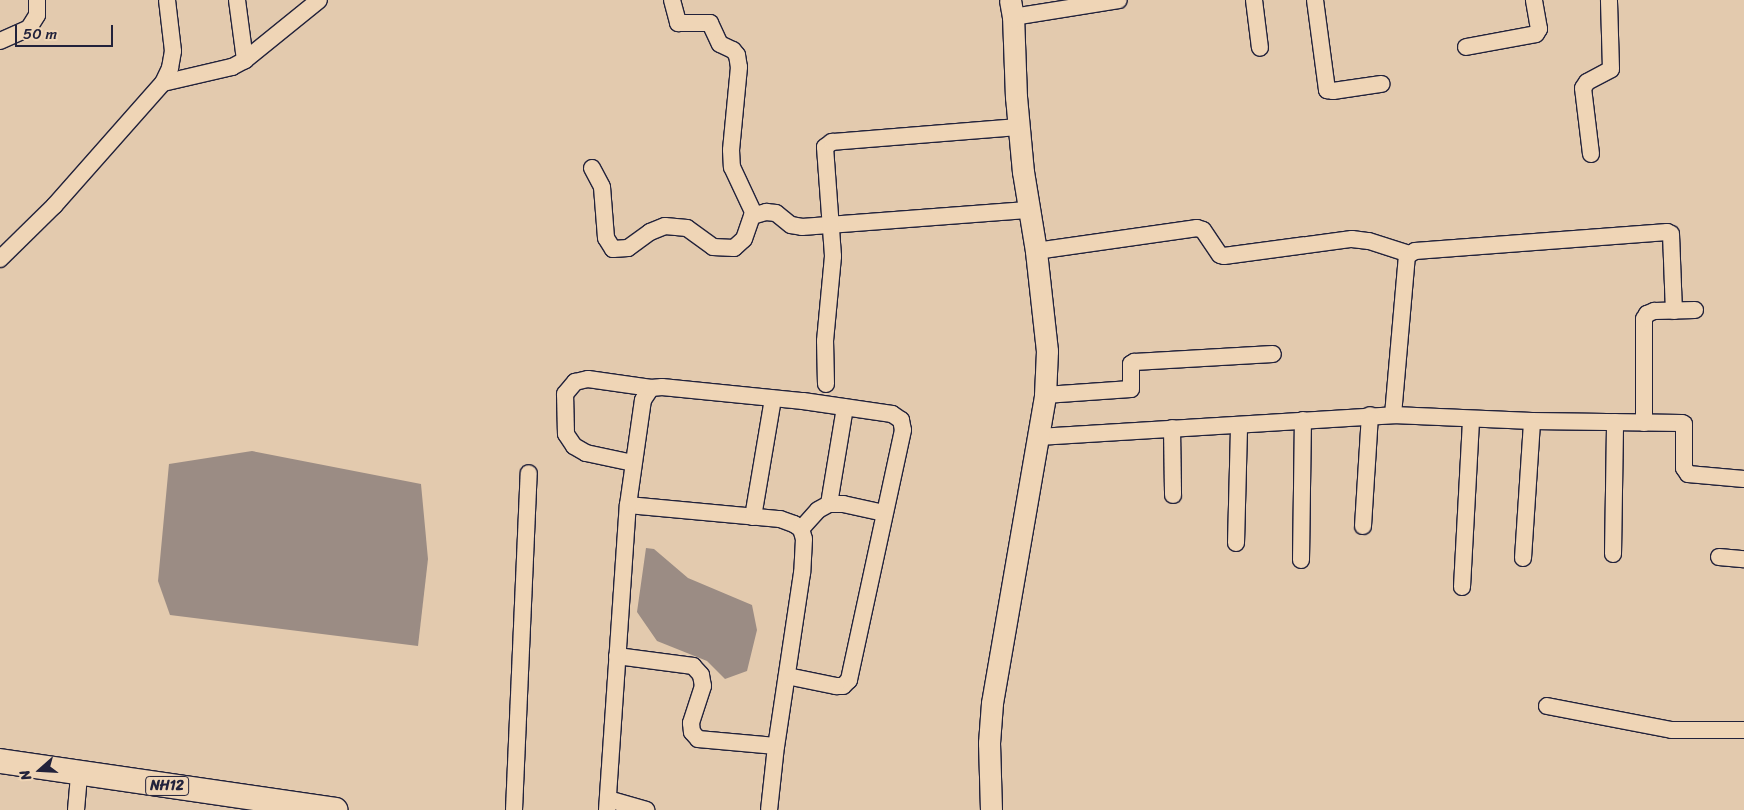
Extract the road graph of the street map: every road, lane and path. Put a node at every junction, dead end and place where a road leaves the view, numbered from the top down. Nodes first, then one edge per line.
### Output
1 (37, 0) edge
2 (167, 0) edge
3 (237, 0) edge
4 (320, 0) edge
5 (672, 0) edge
6 (1119, 0) edge
7 (1254, 0) edge
8 (1315, 0) edge
9 (1534, 0) edge
10 (1609, 0) edge
11 (1012, 8) edge
12 (0, 40) edge
13 (1466, 47) dead end
14 (1260, 48) dead end
15 (245, 60) junction
16 (163, 83) junction
17 (1381, 84) dead end
18 (1019, 127) junction
19 (1591, 154) dead end
20 (592, 168) dead end
21 (1030, 210) junction
22 (754, 214) junction
23 (829, 226) junction
24 (1036, 251) junction
25 (1409, 254) junction
26 (0, 259) edge
27 (1674, 310) junction
28 (1695, 310) dead end
29 (1273, 354) dead end
30 (826, 384) dead end
31 (651, 388) junction
32 (1045, 394) junction
33 (774, 400) junction
34 (845, 407) junction
35 (1370, 415) junction
36 (1393, 415) junction
37 (1471, 418) junction
38 (1303, 420) junction
39 (1532, 421) junction
40 (1615, 422) junction
41 (1644, 423) junction
42 (1238, 424) junction
43 (1172, 428) junction
44 (1038, 437) junction
45 (633, 463) junction
46 (529, 473) dead end
47 (1744, 479) edge
48 (1174, 495) dead end
49 (829, 504) junction
50 (628, 505) junction
51 (884, 513) junction
52 (753, 516) junction
53 (1363, 526) dead end
54 (801, 529) junction
55 (1236, 544) dead end
56 (1613, 554) dead end
57 (1719, 557) dead end
58 (1522, 558) dead end
59 (1744, 559) edge
60 (1301, 560) dead end
61 (1462, 587) dead end
62 (617, 656) junction
63 (787, 676) junction
64 (1547, 706) dead end
65 (1744, 730) edge
66 (776, 746) junction
67 (0, 761) edge
68 (79, 773) junction
69 (607, 805) edge
70 (76, 810) edge
71 (335, 810) edge
72 (514, 810) edge
73 (646, 810) edge
74 (769, 810) edge
75 (991, 810) edge

1 - 12 street
2 - 16 street
3 - 15 street
4 - 15 street
5 - 22 street
6 - 11 street
7 - 14 street
8 - 17 street
9 - 13 street
10 - 19 street
11 - 18 main road
15 - 16 street
16 - 26 street
18 - 21 main road
18 - 23 street
20 - 22 street
21 - 23 street
21 - 24 main road
22 - 23 street
23 - 30 street
24 - 25 street
24 - 32 main road
25 - 27 street
25 - 36 street
27 - 28 street
27 - 41 street
29 - 32 street
31 - 33 street
31 - 45 street
31 - 45 street
32 - 44 main road
33 - 34 street
33 - 52 street
34 - 49 street
34 - 51 street
35 - 36 street
35 - 38 street
35 - 53 street
36 - 37 street
37 - 39 street
37 - 61 street
38 - 42 street
38 - 60 street
39 - 40 street
39 - 58 street
40 - 41 street
40 - 56 street
41 - 47 street
42 - 43 street
42 - 55 street
43 - 44 street
43 - 48 street
44 - 75 main road
45 - 50 street
46 - 72 street
49 - 51 street
49 - 54 street
50 - 52 street
50 - 62 street
51 - 63 street
52 - 54 street
54 - 63 street
57 - 59 street
62 - 66 street
62 - 69 street
63 - 66 street
64 - 65 street
66 - 74 street
67 - 68 highway, NH12
68 - 70 street
68 - 71 highway, NH12
69 - 73 street

